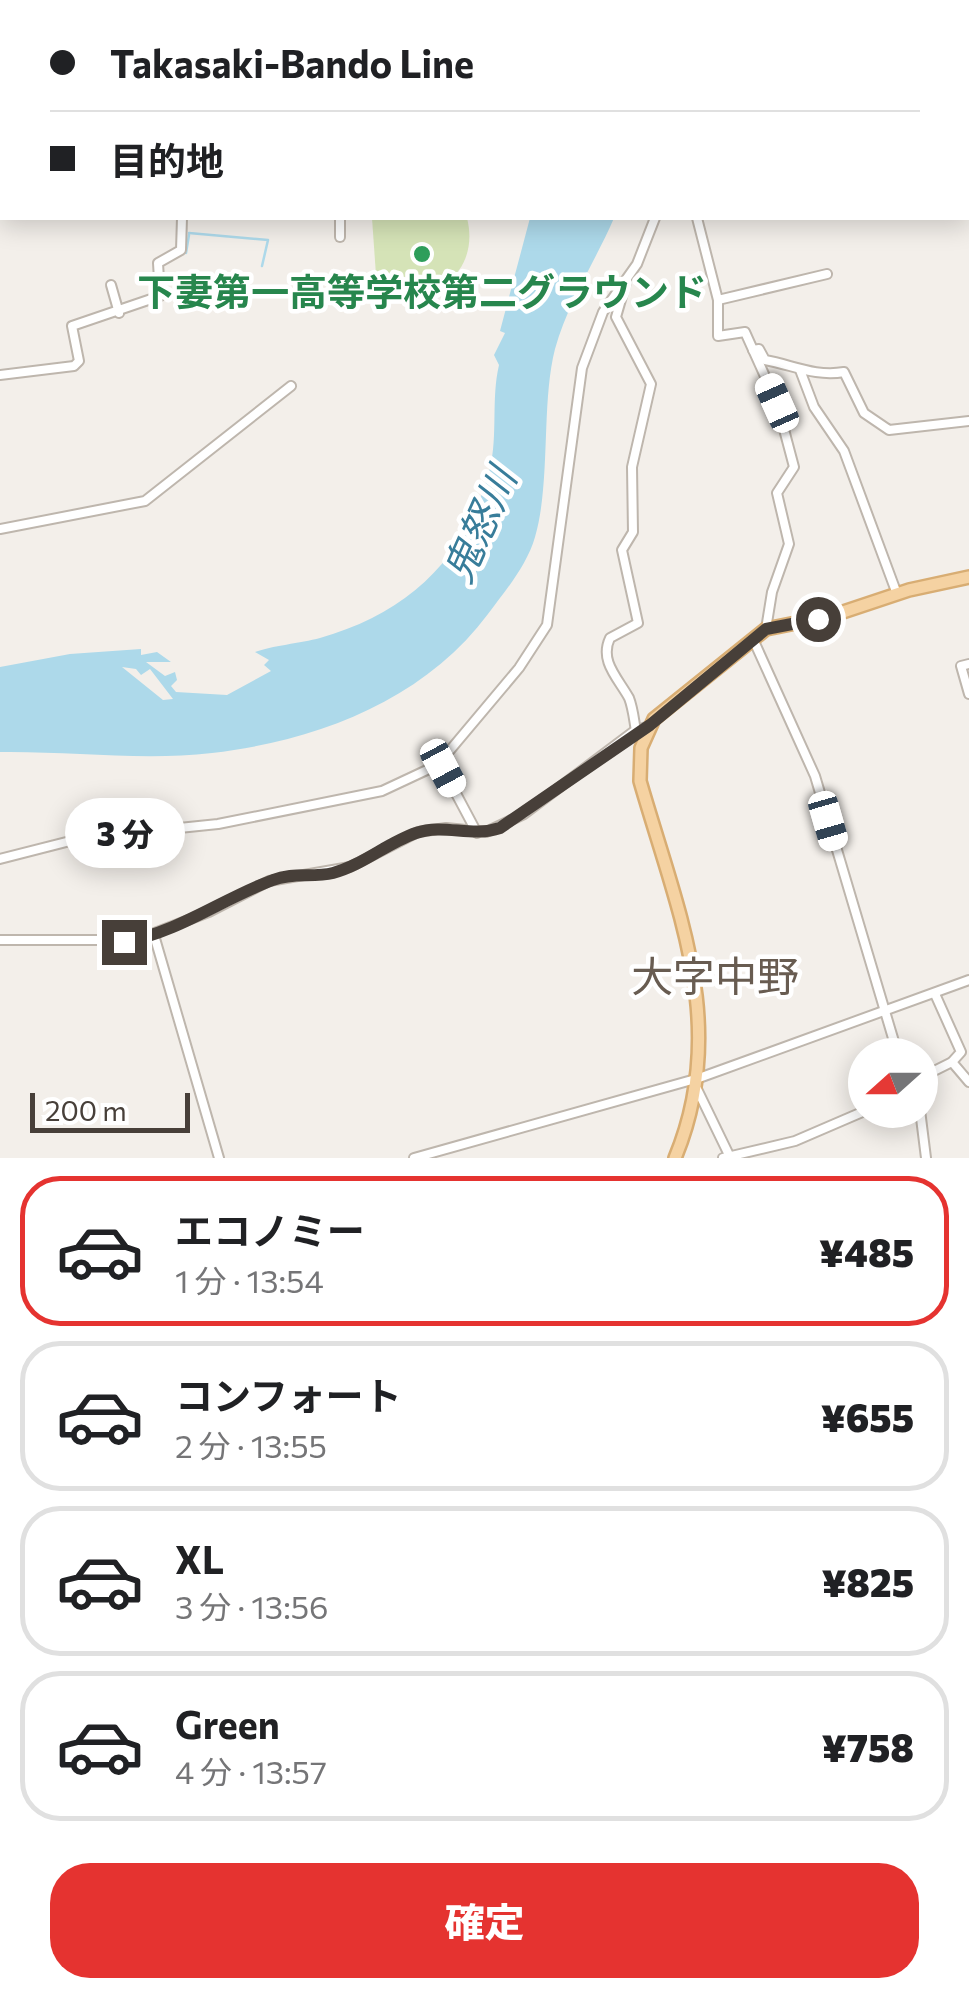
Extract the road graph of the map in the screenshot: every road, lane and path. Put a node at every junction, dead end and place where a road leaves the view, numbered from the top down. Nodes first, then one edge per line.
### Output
1 (182, 220) edge
2 (340, 220) edge
3 (654, 220) edge
4 (698, 220) edge
5 (340, 237) dead end
6 (827, 274) dead end
7 (627, 276) junction
8 (111, 285) dead end
9 (718, 300) junction
10 (119, 313) junction
11 (753, 350) junction
12 (800, 370) junction
13 (0, 375) edge
14 (291, 386) dead end
15 (969, 421) edge
16 (0, 529) edge
17 (969, 578) edge
18 (897, 594) junction
19 (766, 629) junction
20 (752, 639) junction
21 (969, 664) edge
22 (969, 694) edge
23 (650, 725) junction
24 (636, 731) junction
25 (443, 768) dead end
26 (477, 833) junction
27 (0, 859) edge
28 (154, 934) junction
29 (0, 940) edge
30 (969, 980) edge
31 (934, 994) junction
32 (882, 1010) junction
33 (892, 1038) edge
34 (952, 1062) junction
35 (938, 1069) edge
36 (969, 1082) edge
37 (698, 1084) junction
38 (848, 1118) edge
39 (922, 1128) edge
40 (726, 1156) edge
41 (218, 1158) edge
42 (414, 1158) edge
43 (675, 1158) edge
44 (926, 1158) edge

1 - 10 street
2 - 5 street
3 - 7 street
4 - 9 street
6 - 9 street
7 - 24 street
7 - 27 street
8 - 10 street
9 - 11 street
10 - 13 street
11 - 12 street
11 - 19 street
12 - 15 street
12 - 18 street
14 - 16 street
17 - 18 main road
18 - 19 main road
19 - 20 main road
20 - 23 main road
20 - 32 street
21 - 22 street
23 - 24 street
23 - 37 main road
24 - 26 street
25 - 26 street
26 - 28 street
28 - 29 street
28 - 41 street
30 - 31 street
31 - 32 street
31 - 34 street
32 - 33 street
32 - 37 street
34 - 35 street
34 - 36 street
37 - 40 street
37 - 42 street
37 - 43 main road
38 - 40 street
39 - 44 street

